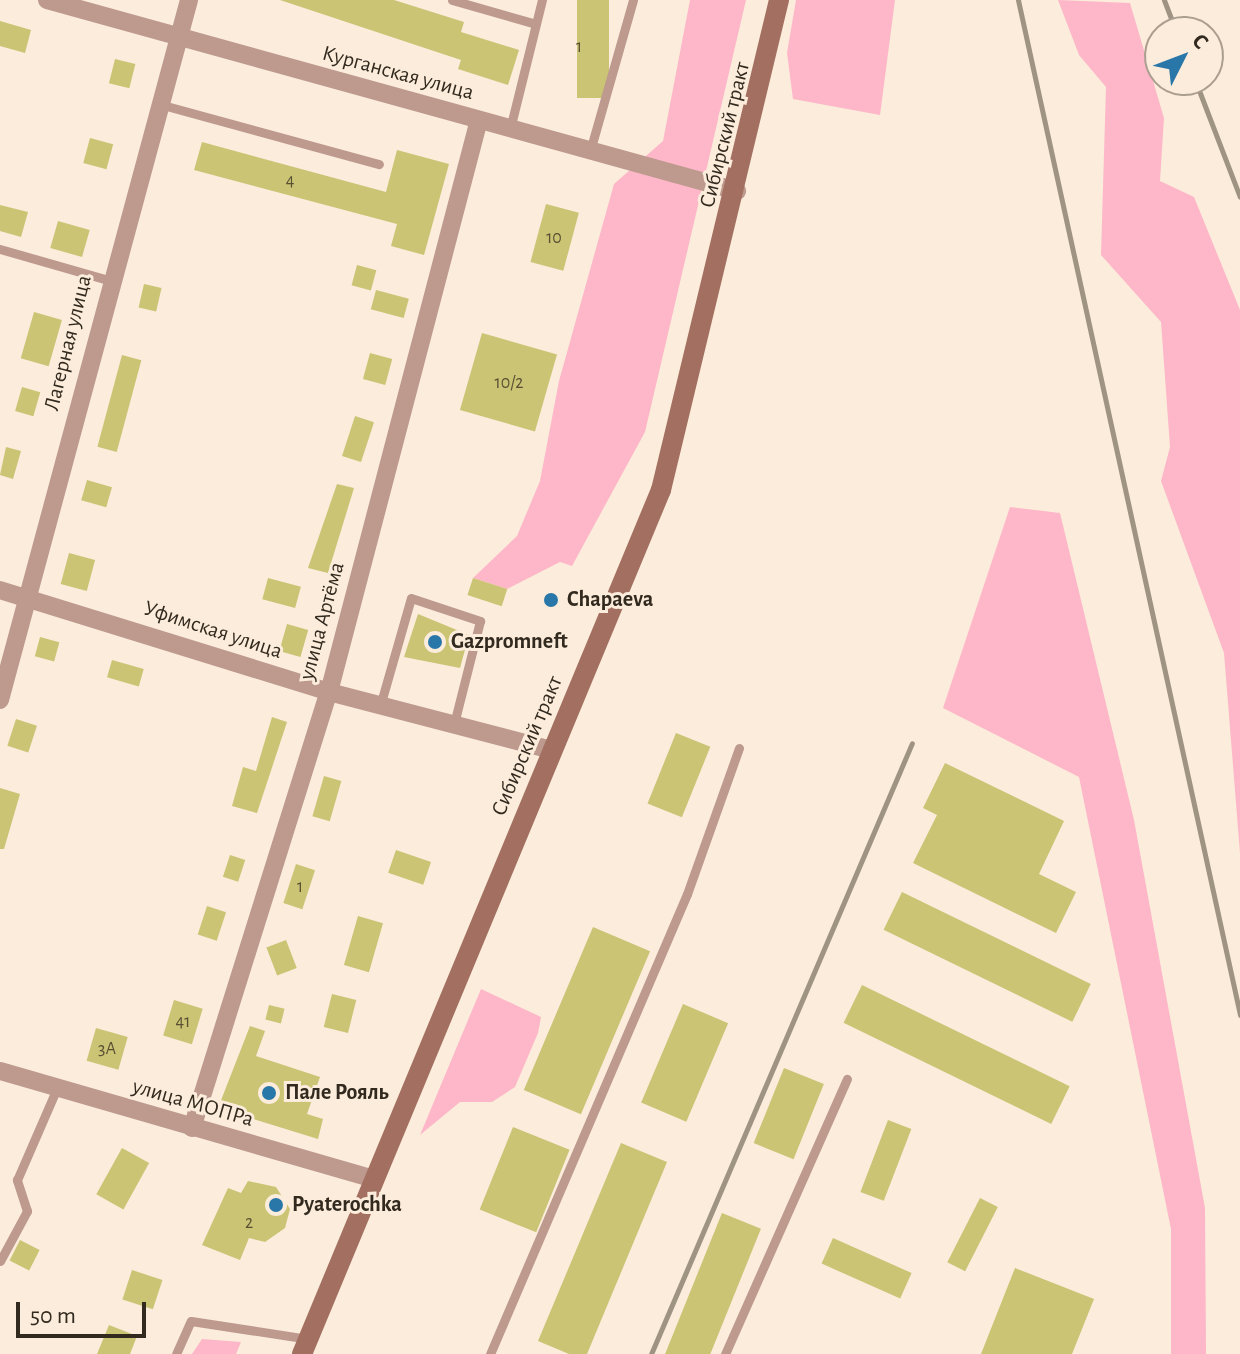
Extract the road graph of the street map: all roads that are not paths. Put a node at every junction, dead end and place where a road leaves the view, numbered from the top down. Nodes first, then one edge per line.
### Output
1 (47, 0) edge
2 (189, 0) edge
3 (452, 0) edge
4 (542, 0) edge
5 (633, 0) edge
6 (779, 0) edge
7 (536, 24) junction
8 (179, 38) junction
9 (159, 104) junction
10 (479, 120) junction
11 (510, 129) junction
12 (590, 151) junction
13 (379, 164) dead end
14 (737, 191) junction
15 (0, 249) edge
16 (108, 280) junction
17 (0, 590) edge
18 (29, 597) junction
19 (329, 692) junction
20 (0, 700) edge
21 (380, 706) junction
22 (454, 724) junction
23 (739, 748) dead end
24 (551, 750) junction
25 (0, 1071) edge
26 (847, 1079) dead end
27 (57, 1088) junction
28 (192, 1128) junction
29 (373, 1179) junction
30 (0, 1261) edge
31 (305, 1347) edge
32 (176, 1354) edge
33 (490, 1354) edge
34 (725, 1354) edge

1 - 8 street, Курганская улица
2 - 8 street, Лагерная улица
3 - 7 lane
4 - 7 lane
5 - 12 lane
6 - 14 main road, Сибирский тракт
7 - 11 lane
8 - 9 street, Лагерная улица
8 - 10 street, Курганская улица
9 - 13 lane
9 - 16 street, Лагерная улица
10 - 11 street, Курганская улица
10 - 19 street, улица Артёма
11 - 12 street, Курганская улица
12 - 14 street, Курганская улица
14 - 24 main road, Сибирский тракт
15 - 16 lane
16 - 18 street, Лагерная улица
17 - 18 street, Уфимская улица
18 - 19 street, Уфимская улица
18 - 20 street, Лагерная улица
19 - 21 street, Уфимская улица
19 - 28 street, улица Артёма
21 - 22 street, Уфимская улица
21 - 22 lane
22 - 24 street, Уфимская улица
23 - 33 lane
24 - 29 main road, Сибирский тракт
25 - 27 street, улица МОПРа
26 - 34 lane
27 - 28 street, улица МОПРа
27 - 30 lane
28 - 29 street, улица МОПРа
29 - 31 main road, Сибирский тракт
31 - 32 lane

